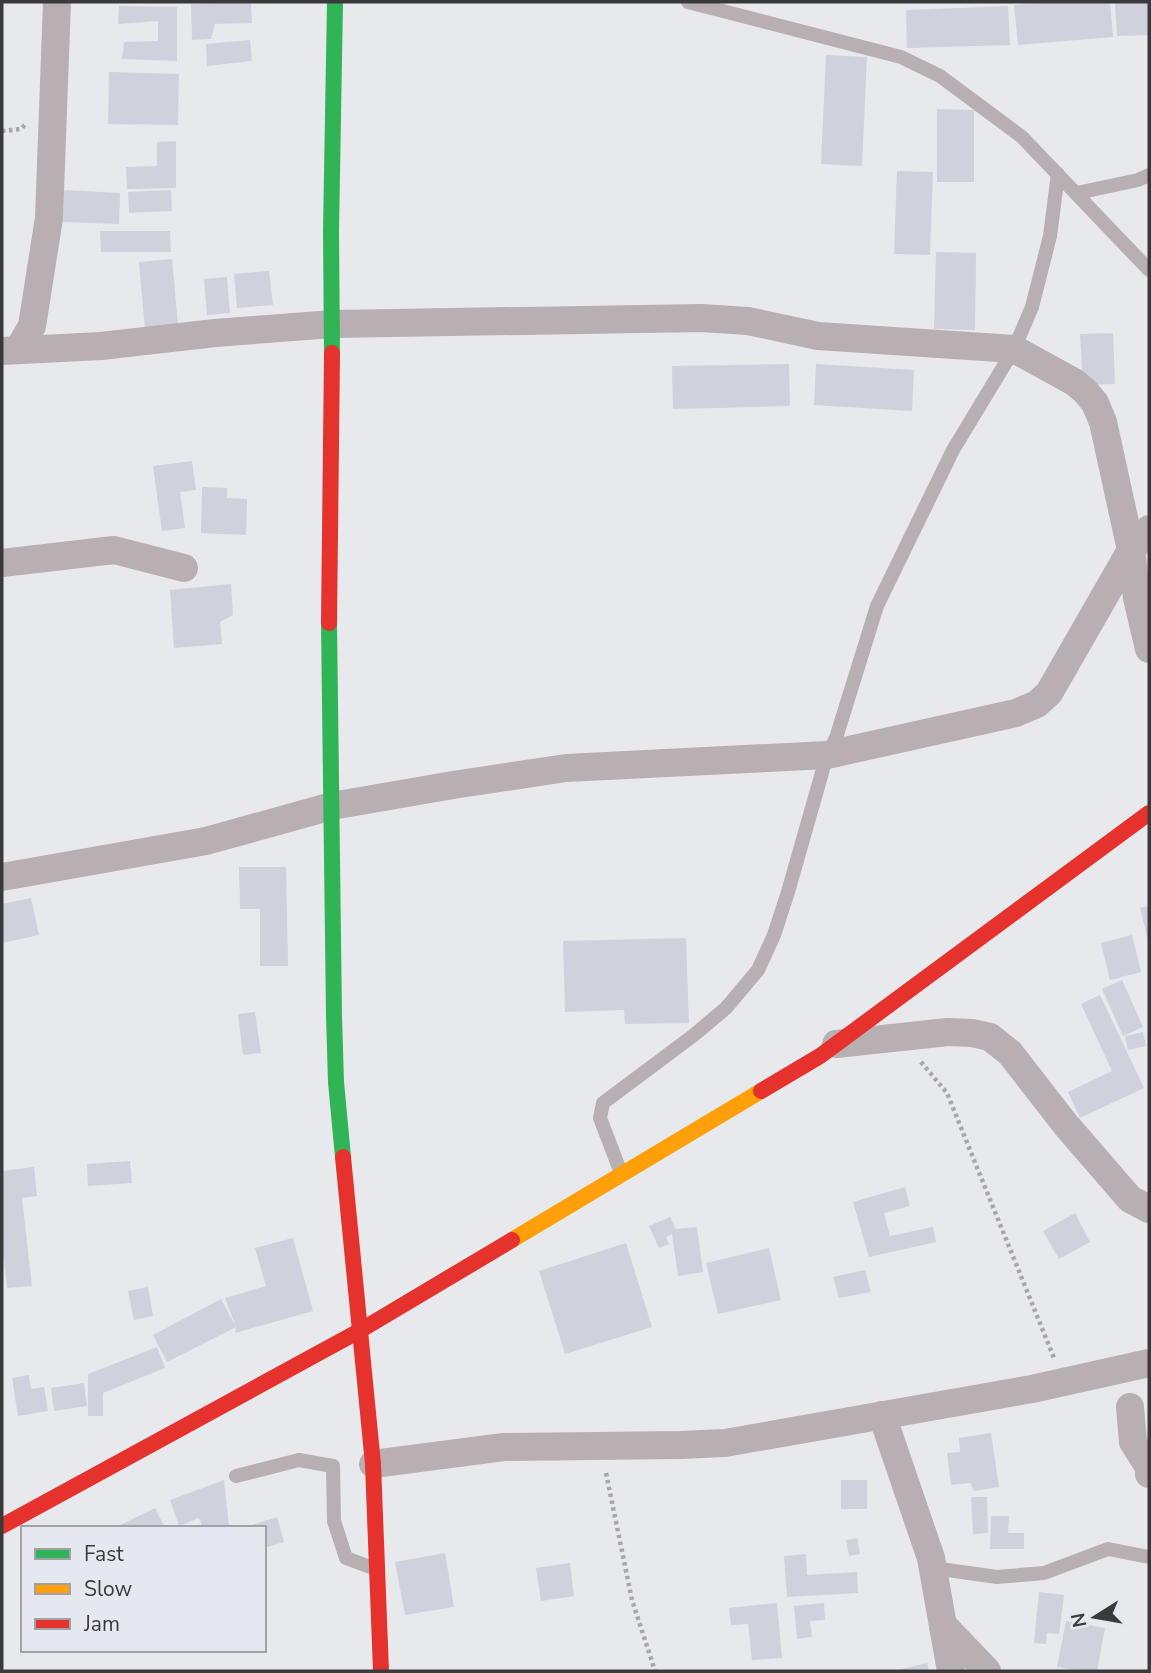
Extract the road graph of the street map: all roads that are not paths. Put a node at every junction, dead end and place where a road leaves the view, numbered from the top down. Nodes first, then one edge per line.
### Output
1 (57, 2) edge
2 (335, 2) edge
3 (688, 2) edge
4 (1058, 174) junction
5 (1149, 175) edge
6 (1077, 193) junction
7 (1149, 270) edge
8 (333, 324) junction
9 (1014, 349) junction
10 (10, 350) edge
11 (1140, 539) edge
12 (2, 563) edge
13 (184, 568) dead end
14 (1149, 649) edge
15 (827, 755) junction
16 (331, 806) junction
17 (1149, 813) edge
18 (2, 877) edge
19 (836, 1044) junction
20 (621, 1173) junction
21 (1149, 1209) edge
22 (361, 1330) junction
23 (1149, 1363) edge
24 (1129, 1407) dead end
25 (882, 1415) junction
26 (373, 1464) junction
27 (1149, 1474) edge
28 (236, 1476) dead end
29 (2, 1526) edge
30 (1149, 1557) edge
31 (933, 1568) junction
32 (377, 1570) junction
33 (943, 1625) junction
34 (381, 1671) edge
35 (951, 1671) edge
36 (987, 1671) edge

1 - 10 street
2 - 8 street
3 - 4 lane
4 - 6 lane
4 - 9 lane
5 - 6 lane
6 - 7 lane
8 - 9 street
8 - 10 street
8 - 16 street
9 - 11 street
9 - 15 lane
11 - 14 street
11 - 15 street
12 - 13 street
15 - 16 street
15 - 20 lane
16 - 18 street
16 - 22 street
17 - 19 street
19 - 20 street
19 - 21 street
20 - 22 street
22 - 26 street
22 - 29 street
23 - 25 street
24 - 27 street
25 - 26 street
25 - 31 street
26 - 32 street
28 - 32 lane
30 - 31 lane
31 - 33 street
32 - 34 street
33 - 35 street
33 - 36 street

